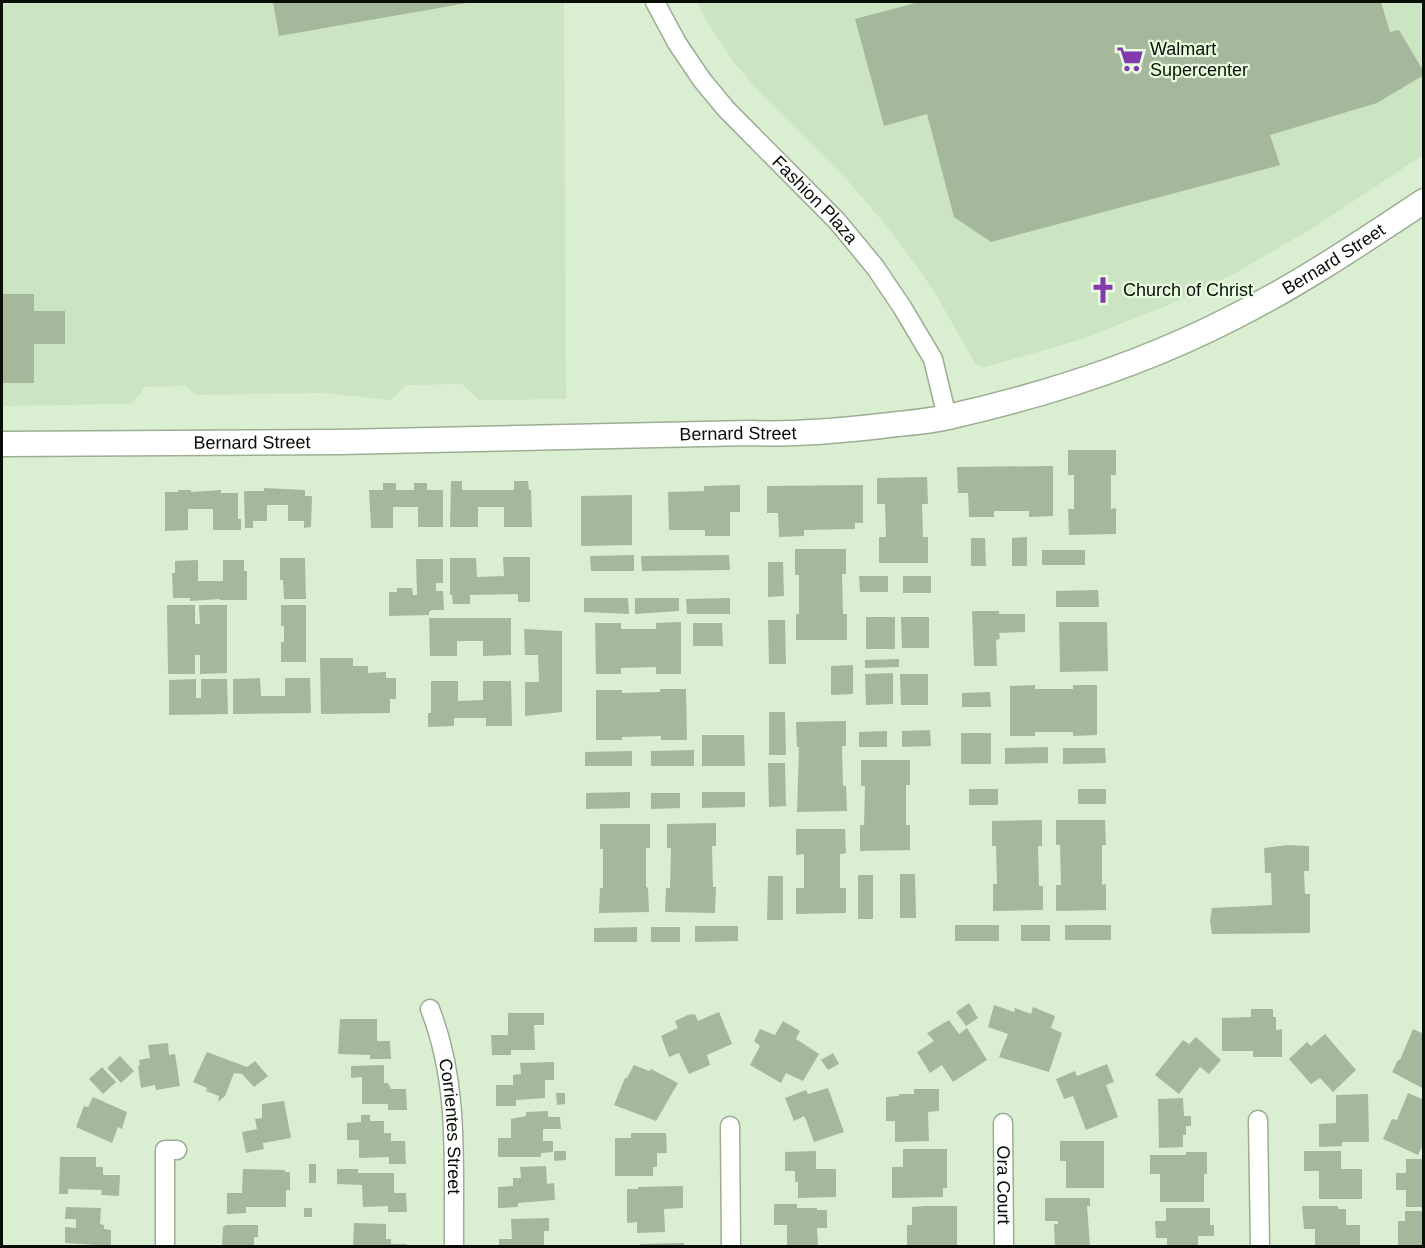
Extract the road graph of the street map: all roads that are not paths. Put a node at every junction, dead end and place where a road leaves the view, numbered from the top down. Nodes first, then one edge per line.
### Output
1 (655, 2) edge
2 (1424, 201) edge
3 (946, 417) junction
4 (2, 444) edge
5 (430, 1009) dead end
6 (1258, 1120) dead end
7 (1004, 1123) dead end
8 (730, 1126) dead end
9 (177, 1150) dead end
10 (165, 1246) edge
11 (454, 1246) edge
12 (731, 1246) edge
13 (1004, 1246) edge
14 (1260, 1246) edge

1 - 3 street, Fashion Plaza
2 - 3 street, Bernard Street
3 - 4 street, Bernard Street
5 - 11 street, Corrientes Street
6 - 14 street
7 - 13 street, Ora Court
8 - 12 street
9 - 10 street

